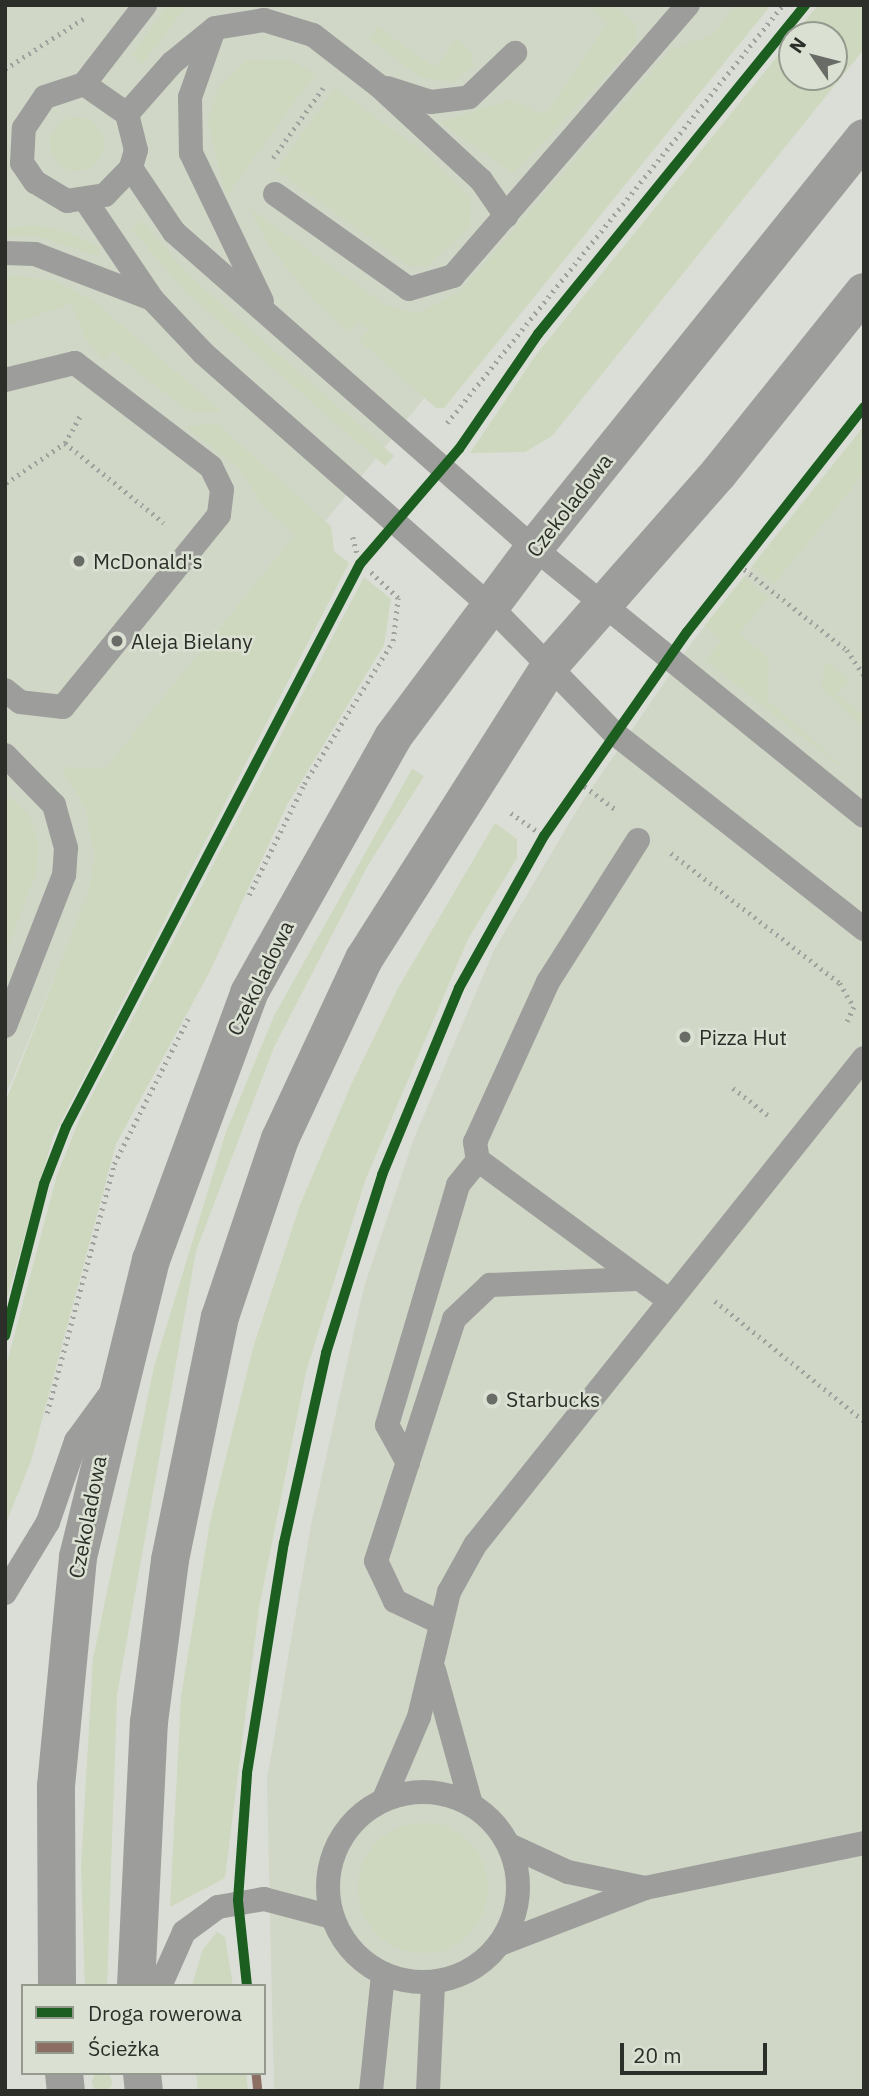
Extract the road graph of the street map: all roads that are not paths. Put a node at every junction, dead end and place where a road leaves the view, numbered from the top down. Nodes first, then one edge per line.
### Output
1 (145, 5) edge
2 (681, 13) edge
3 (215, 27) junction
4 (515, 53) dead end
5 (84, 84) junction
6 (379, 86) junction
7 (127, 114) junction
8 (864, 138) edge
9 (131, 168) junction
10 (14, 169) edge
11 (275, 194) dead end
12 (86, 201) junction
13 (506, 216) junction
14 (5, 253) edge
15 (864, 292) edge
16 (152, 299) junction
17 (268, 314) junction
18 (5, 380) edge
19 (534, 548) junction
20 (491, 607) junction
21 (604, 607) junction
22 (551, 664) junction
23 (5, 690) edge
24 (5, 755) edge
25 (864, 816) edge
26 (638, 840) dead end
27 (864, 929) edge
28 (5, 1026) edge
29 (864, 1058) edge
30 (478, 1160) junction
31 (638, 1279) junction
32 (670, 1301) junction
33 (114, 1390) junction
34 (408, 1462) junction
35 (5, 1593) edge
36 (439, 1622) junction
37 (434, 1670) junction
38 (384, 1799) junction
39 (471, 1804) junction
40 (864, 1843) edge
41 (509, 1845) junction
42 (645, 1888) junction
43 (332, 1917) junction
44 (500, 1944) junction
45 (383, 1975) junction
46 (433, 1983) junction
47 (57, 1984) edge
48 (136, 1984) edge
49 (161, 1984) edge
50 (371, 2091) edge
51 (428, 2091) edge

1 - 5 lane
2 - 13 lane
3 - 6 lane
3 - 7 lane
3 - 17 lane
4 - 6 lane
5 - 7 lane
5 - 10 lane
6 - 13 lane
7 - 9 lane
8 - 19 street, Czekoladowa
9 - 12 lane
9 - 17 lane
10 - 12 lane
11 - 13 lane
12 - 16 lane
14 - 16 lane
15 - 21 street
16 - 20 lane
17 - 19 lane
18 - 23 lane
19 - 20 street, Czekoladowa
19 - 21 lane
20 - 22 lane
20 - 33 street, Czekoladowa
21 - 22 street
21 - 25 lane
22 - 27 lane
22 - 48 street
24 - 28 lane
26 - 30 lane
29 - 32 lane
30 - 31 lane
30 - 34 lane
31 - 32 lane
31 - 34 lane
32 - 36 lane
33 - 35 lane
33 - 47 street, Czekoladowa
34 - 36 lane
36 - 37 lane
37 - 38 lane
37 - 39 lane
38 - 39 lane
38 - 43 lane
39 - 41 lane
40 - 42 lane
41 - 42 lane
41 - 44 lane
42 - 44 lane
43 - 45 lane
43 - 49 lane
44 - 46 lane
45 - 46 lane
45 - 50 lane
46 - 51 lane

